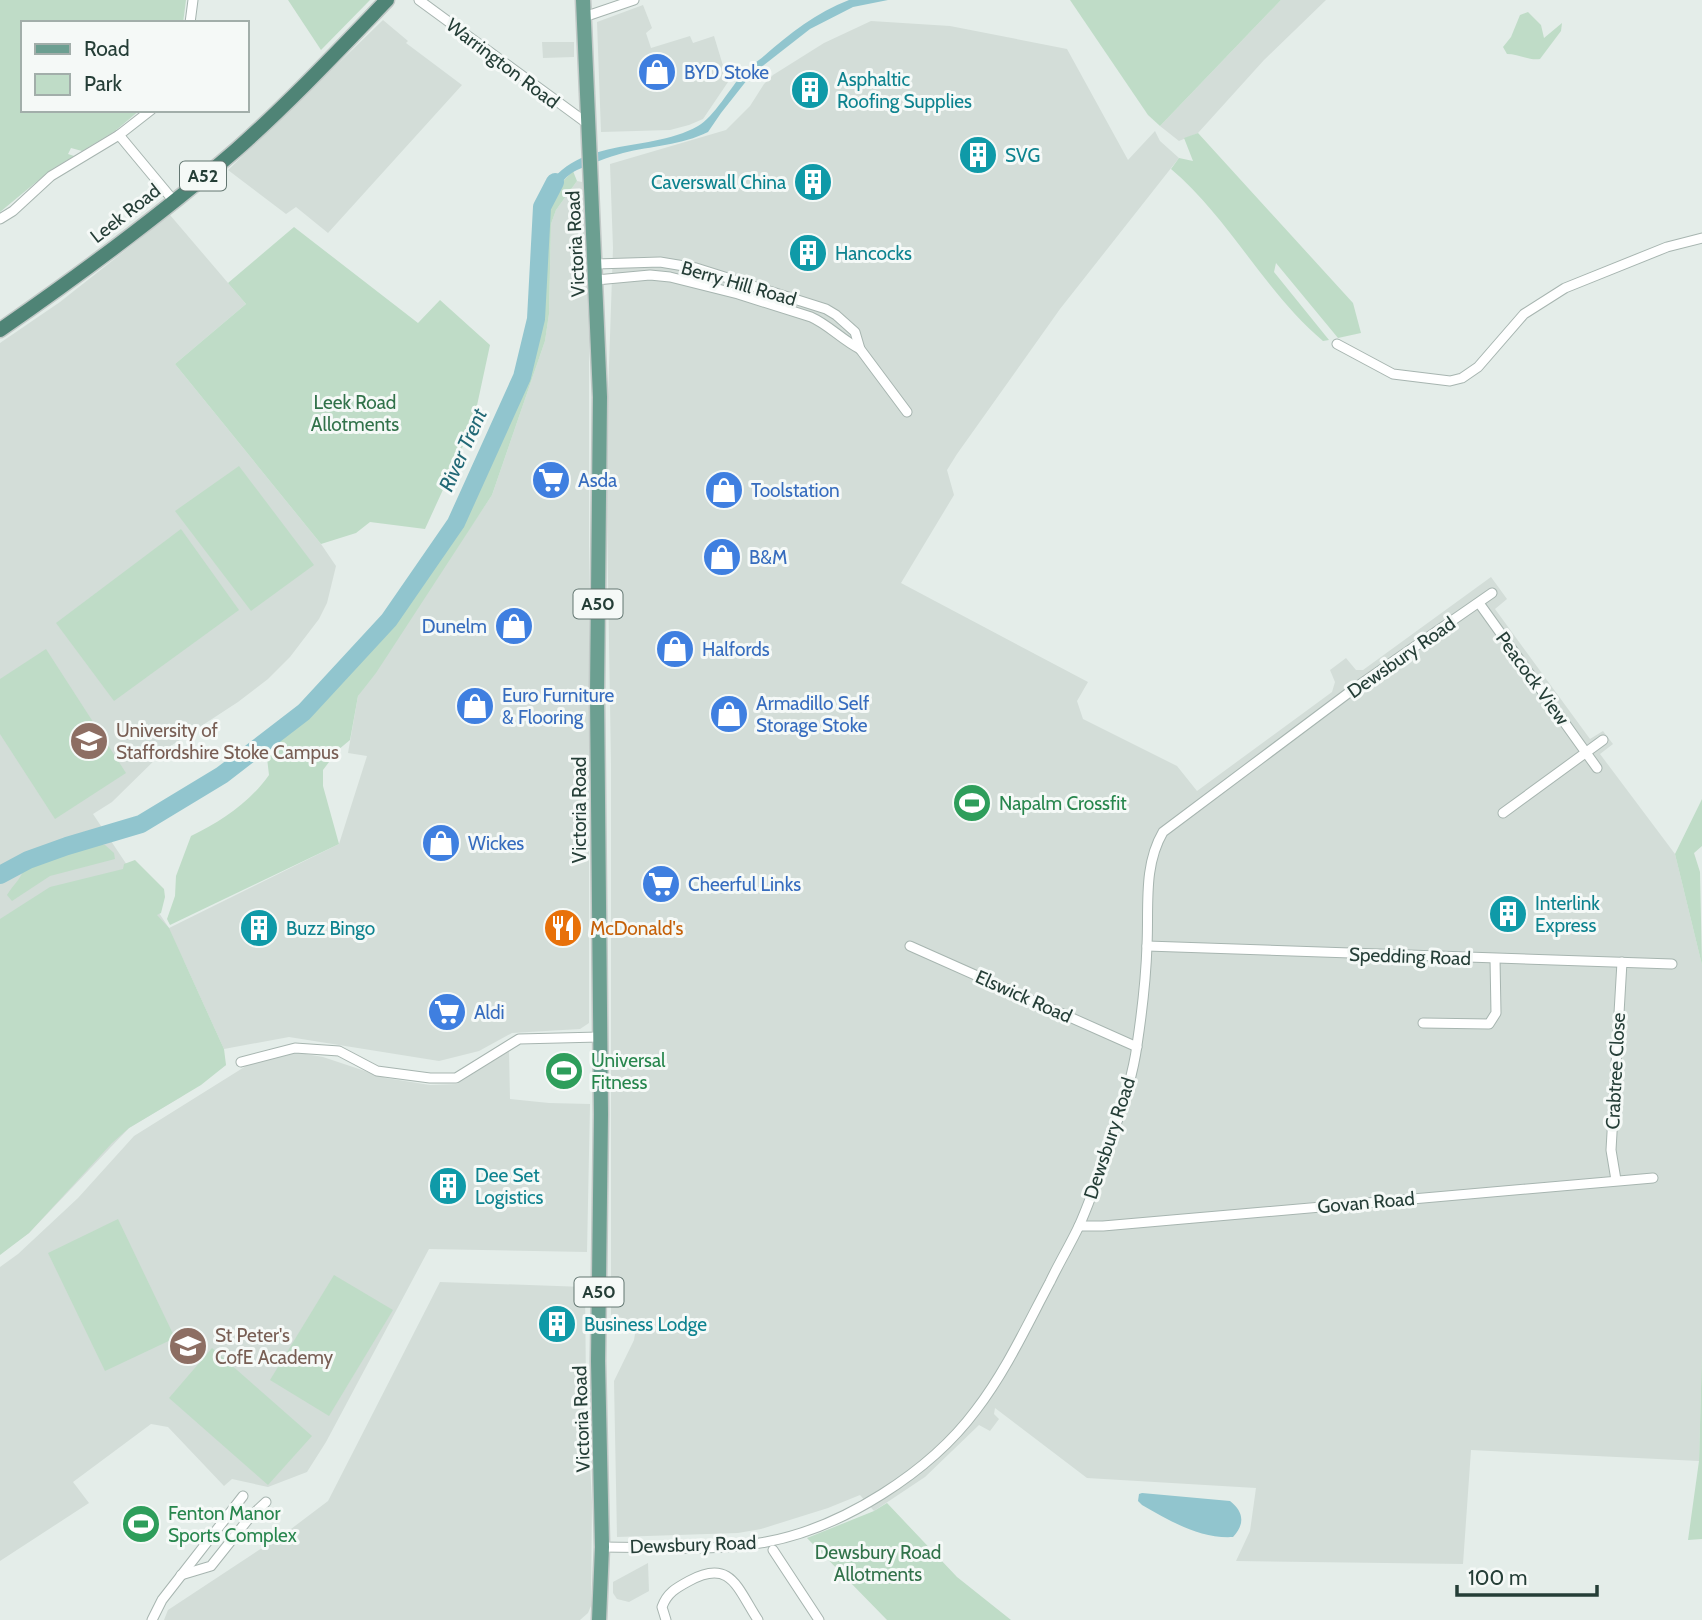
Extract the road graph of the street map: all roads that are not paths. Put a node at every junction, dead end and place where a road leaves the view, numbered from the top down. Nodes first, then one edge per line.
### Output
1 (193, 0) edge
2 (387, 0) edge
3 (419, 0) edge
4 (583, 0) edge
5 (634, 0) edge
6 (584, 17) junction
7 (190, 21) edge
8 (149, 112) edge
9 (588, 124) junction
10 (120, 135) junction
11 (173, 200) junction
12 (0, 219) edge
13 (1702, 238) edge
14 (596, 264) junction
15 (596, 280) junction
16 (0, 330) edge
17 (1337, 344) dead end
18 (860, 349) junction
19 (907, 412) dead end
20 (1492, 593) dead end
21 (1479, 603) junction
22 (1603, 740) dead end
23 (1586, 752) junction
24 (1597, 768) dead end
25 (1503, 814) dead end
26 (910, 946) dead end
27 (1147, 946) junction
28 (1495, 959) junction
29 (1622, 962) junction
30 (1672, 964) dead end
31 (1423, 1023) dead end
32 (599, 1037) junction
33 (1137, 1047) junction
34 (241, 1062) dead end
35 (1653, 1178) dead end
36 (1616, 1180) junction
37 (1079, 1226) junction
38 (243, 1496) dead end
39 (266, 1502) dead end
40 (602, 1547) junction
41 (773, 1550) dead end
42 (181, 1575) junction
43 (152, 1620) edge
44 (599, 1620) edge
45 (666, 1620) edge
46 (758, 1620) edge
47 (819, 1620) edge

1 - 7 street
2 - 11 highway, Leek Road / A52
3 - 9 street, Warrington Road
4 - 6 main road, Victoria Road / A50
5 - 6 street
6 - 9 main road, Victoria Road / A50
8 - 10 street
9 - 14 main road, Victoria Road / A50
10 - 11 street
10 - 12 street
11 - 16 highway, Leek Road / A52
13 - 17 street
14 - 15 main road, Victoria Road / A50
14 - 18 street, Berry Hill Road
15 - 18 street, Berry Hill Road
15 - 32 main road, Victoria Road / A50
18 - 19 street, Berry Hill Road
20 - 21 street, Dewsbury Road
21 - 23 street, Peacock View
21 - 27 street, Dewsbury Road
22 - 23 street
23 - 24 street, Peacock View
23 - 25 street
26 - 33 street, Elswick Road
27 - 28 street, Spedding Road
27 - 33 street, Dewsbury Road
28 - 29 street, Spedding Road
28 - 31 street
29 - 30 street, Spedding Road
29 - 36 street, Crabtree Close
32 - 34 street
32 - 40 main road, Victoria Road / A50
33 - 37 street, Dewsbury Road
35 - 36 street, Govan Road
36 - 37 street, Govan Road
37 - 40 street, Dewsbury Road
38 - 42 street
39 - 42 street
40 - 44 main road, Victoria Road / A50
41 - 47 street
42 - 43 street
45 - 46 street

